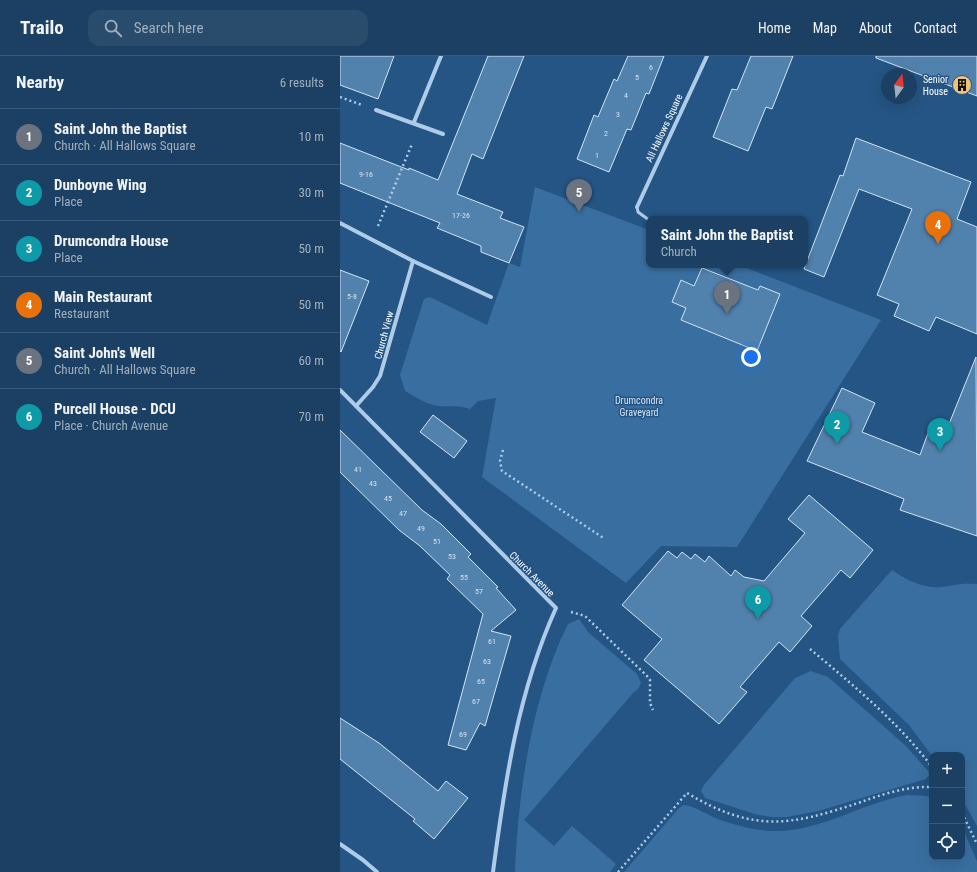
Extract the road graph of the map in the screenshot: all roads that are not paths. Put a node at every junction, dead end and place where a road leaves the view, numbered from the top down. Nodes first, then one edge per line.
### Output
1 (441, 56) edge
2 (707, 56) edge
3 (376, 110) road end
4 (414, 122) junction
5 (444, 134) dead end
6 (637, 207) joint
7 (646, 218) edge
8 (340, 223) edge
9 (413, 261) junction
10 (491, 297) dead end
11 (340, 390) edge
12 (356, 406) junction
13 (340, 844) edge
14 (377, 872) edge
15 (493, 872) edge

1 - 4 street
2 - 6 street, All Hallows Square
3 - 4 street
4 - 5 street
6 - 7 lane
8 - 9 street
9 - 10 street
9 - 12 street, Church View
11 - 12 street, Church Avenue
12 - 15 street, Church Avenue
13 - 14 street

